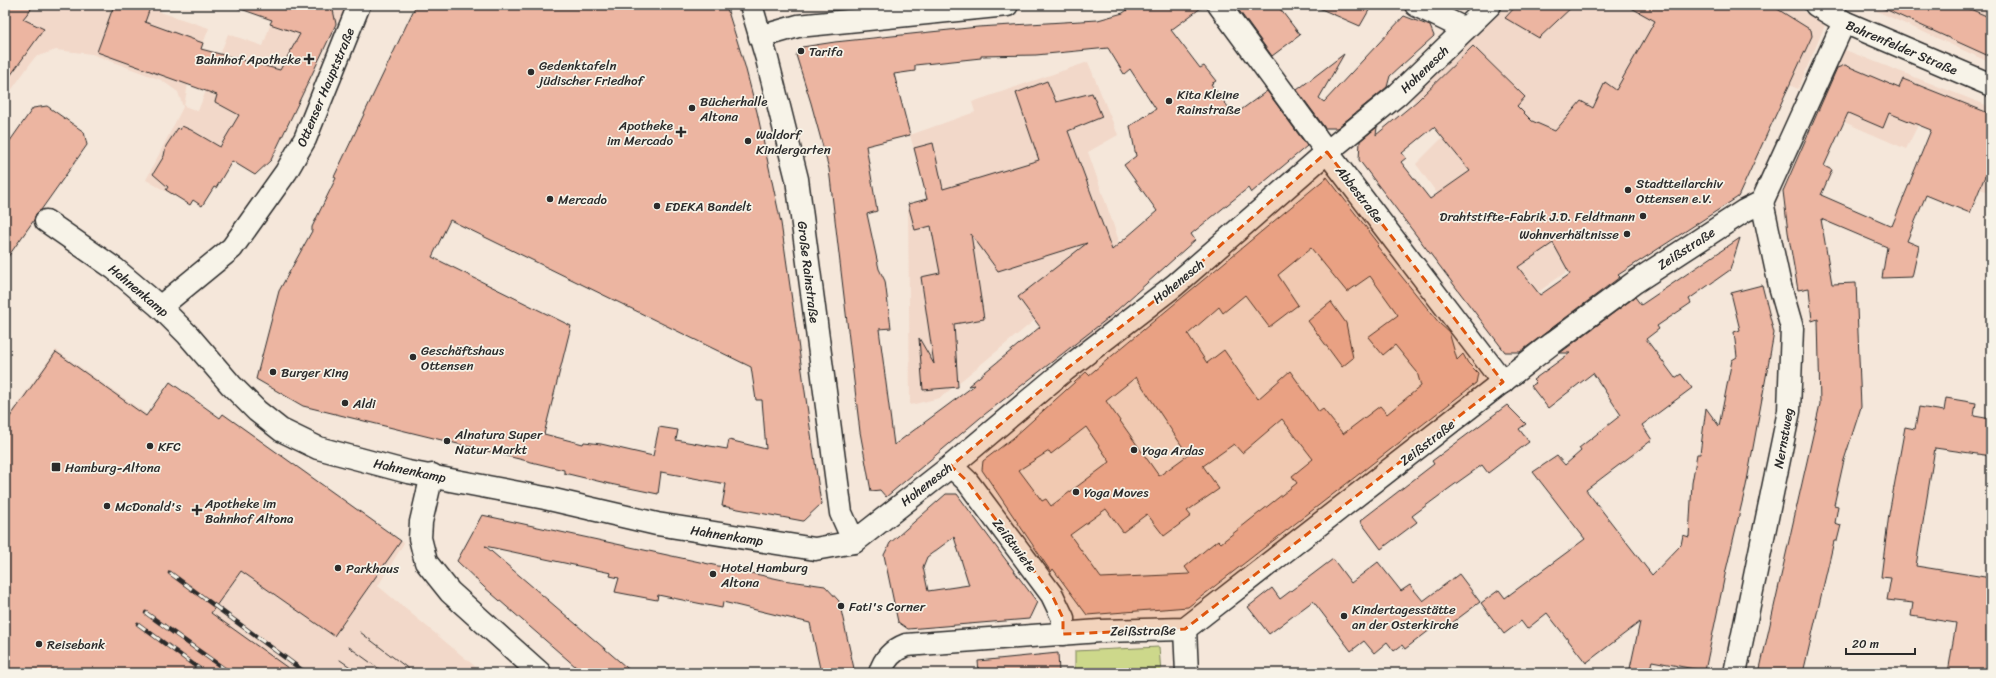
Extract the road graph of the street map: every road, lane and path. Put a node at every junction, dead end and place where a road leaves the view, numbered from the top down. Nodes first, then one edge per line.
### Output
1 (359, 5) edge
2 (751, 5) edge
3 (1007, 5) edge
4 (1220, 5) edge
5 (1416, 5) edge
6 (1490, 5) edge
7 (1816, 5) edge
8 (1844, 22) junction
9 (1465, 29) junction
10 (760, 37) junction
11 (1991, 85) edge
12 (1327, 152) junction
13 (1762, 202) junction
14 (46, 221) dead end
15 (160, 307) junction
16 (1503, 382) junction
17 (951, 466) junction
18 (432, 475) junction
19 (854, 542) junction
20 (1185, 629) junction
21 (1063, 634) junction
22 (883, 666) edge
23 (540, 673) edge
24 (1187, 673) edge
25 (1734, 673) edge

1 - 15 street, Ottenser Hauptstraße
2 - 10 street, Große Rainstraße
3 - 10 street
4 - 12 street, Abbestraße
5 - 9 street
6 - 9 street, Hohenesch
7 - 8 street, Bahrenfelder Straße
8 - 11 street, Bahrenfelder Straße
8 - 13 street
9 - 12 street, Hohenesch
10 - 19 street, Große Rainstraße
12 - 16 street, Abbestraße
12 - 17 street, Hohenesch
13 - 16 street, Zeißstraße
13 - 25 street, Nernstweg
14 - 15 street, Hahnenkamp
15 - 18 street, Hahnenkamp
16 - 20 street, Zeißstraße
17 - 19 street, Hohenesch
17 - 21 street, Zeißtwiete
18 - 19 street, Hahnenkamp
18 - 23 street
20 - 21 street, Zeißstraße
20 - 24 street
21 - 22 street, Zeißstraße

